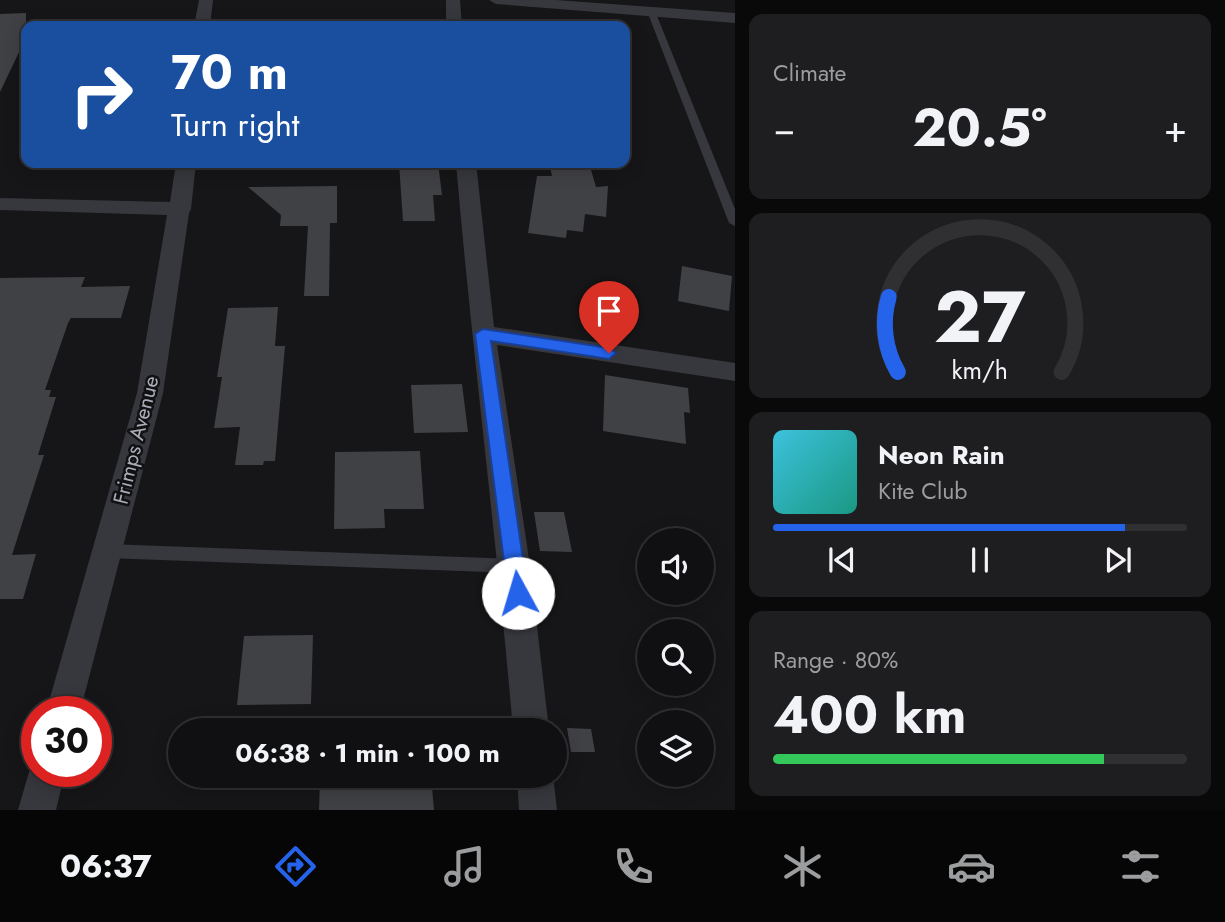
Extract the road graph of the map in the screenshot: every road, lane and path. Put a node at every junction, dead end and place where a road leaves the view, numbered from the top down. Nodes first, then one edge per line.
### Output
1 (206, 0) edge
2 (453, 0) edge
3 (496, 0) edge
4 (620, 0) edge
5 (681, 0) edge
6 (645, 11) junction
7 (735, 18) edge
8 (203, 21) edge
9 (454, 21) edge
10 (185, 168) edge
11 (466, 168) edge
12 (0, 204) edge
13 (181, 208) junction
14 (735, 223) edge
15 (483, 334) junction
16 (735, 372) edge
17 (107, 551) junction
18 (515, 566) junction
19 (68, 696) edge
20 (530, 718) edge
21 (43, 787) edge
22 (536, 788) edge
23 (37, 810) edge
24 (538, 810) edge

1 - 8 street
2 - 9 street
3 - 6 street
4 - 6 street
5 - 6 street
6 - 7 street
6 - 14 lane
10 - 13 street, Frimps Avenue
11 - 15 street
12 - 13 street
13 - 17 street, Frimps Avenue
15 - 16 street
15 - 18 street
17 - 18 lane
17 - 19 street, Frimps Avenue
18 - 20 street
21 - 23 street
22 - 24 street

